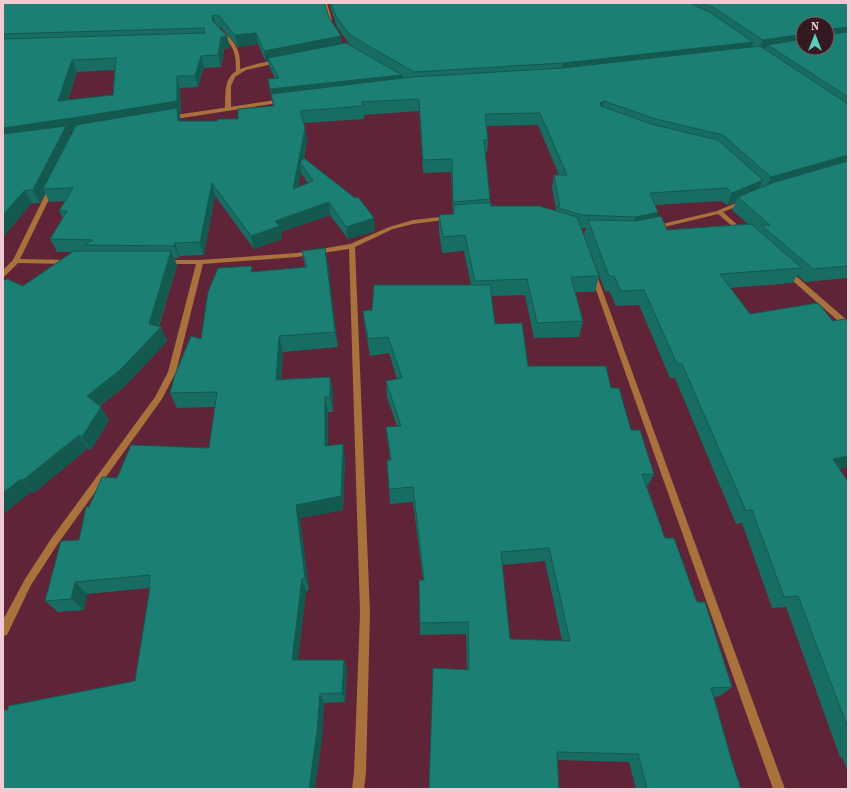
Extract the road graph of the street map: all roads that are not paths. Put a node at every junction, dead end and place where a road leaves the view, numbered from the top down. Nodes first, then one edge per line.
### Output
1 (325, 3) edge
2 (331, 21) edge
3 (218, 29) edge
4 (288, 60) edge
5 (238, 70) junction
6 (286, 101) edge
7 (228, 108) junction
8 (163, 119) edge
9 (54, 184) edge
10 (752, 198) edge
11 (719, 212) junction
12 (457, 217) edge
13 (646, 230) edge
14 (748, 238) edge
15 (352, 246) junction
16 (16, 261) junction
17 (589, 261) edge
18 (77, 262) edge
19 (154, 262) edge
20 (200, 262) junction
21 (784, 269) edge
22 (3, 274) edge
23 (848, 325) edge
24 (3, 631) edge
25 (358, 789) edge
26 (780, 789) edge

1 - 2 street
3 - 5 street
4 - 5 street
5 - 7 street
6 - 7 street
7 - 8 street
9 - 16 street
10 - 11 street
11 - 13 street
11 - 14 street
12 - 15 street
15 - 20 street
15 - 25 street
16 - 18 street
16 - 22 street
17 - 26 street
19 - 20 street
20 - 24 street
21 - 23 street

